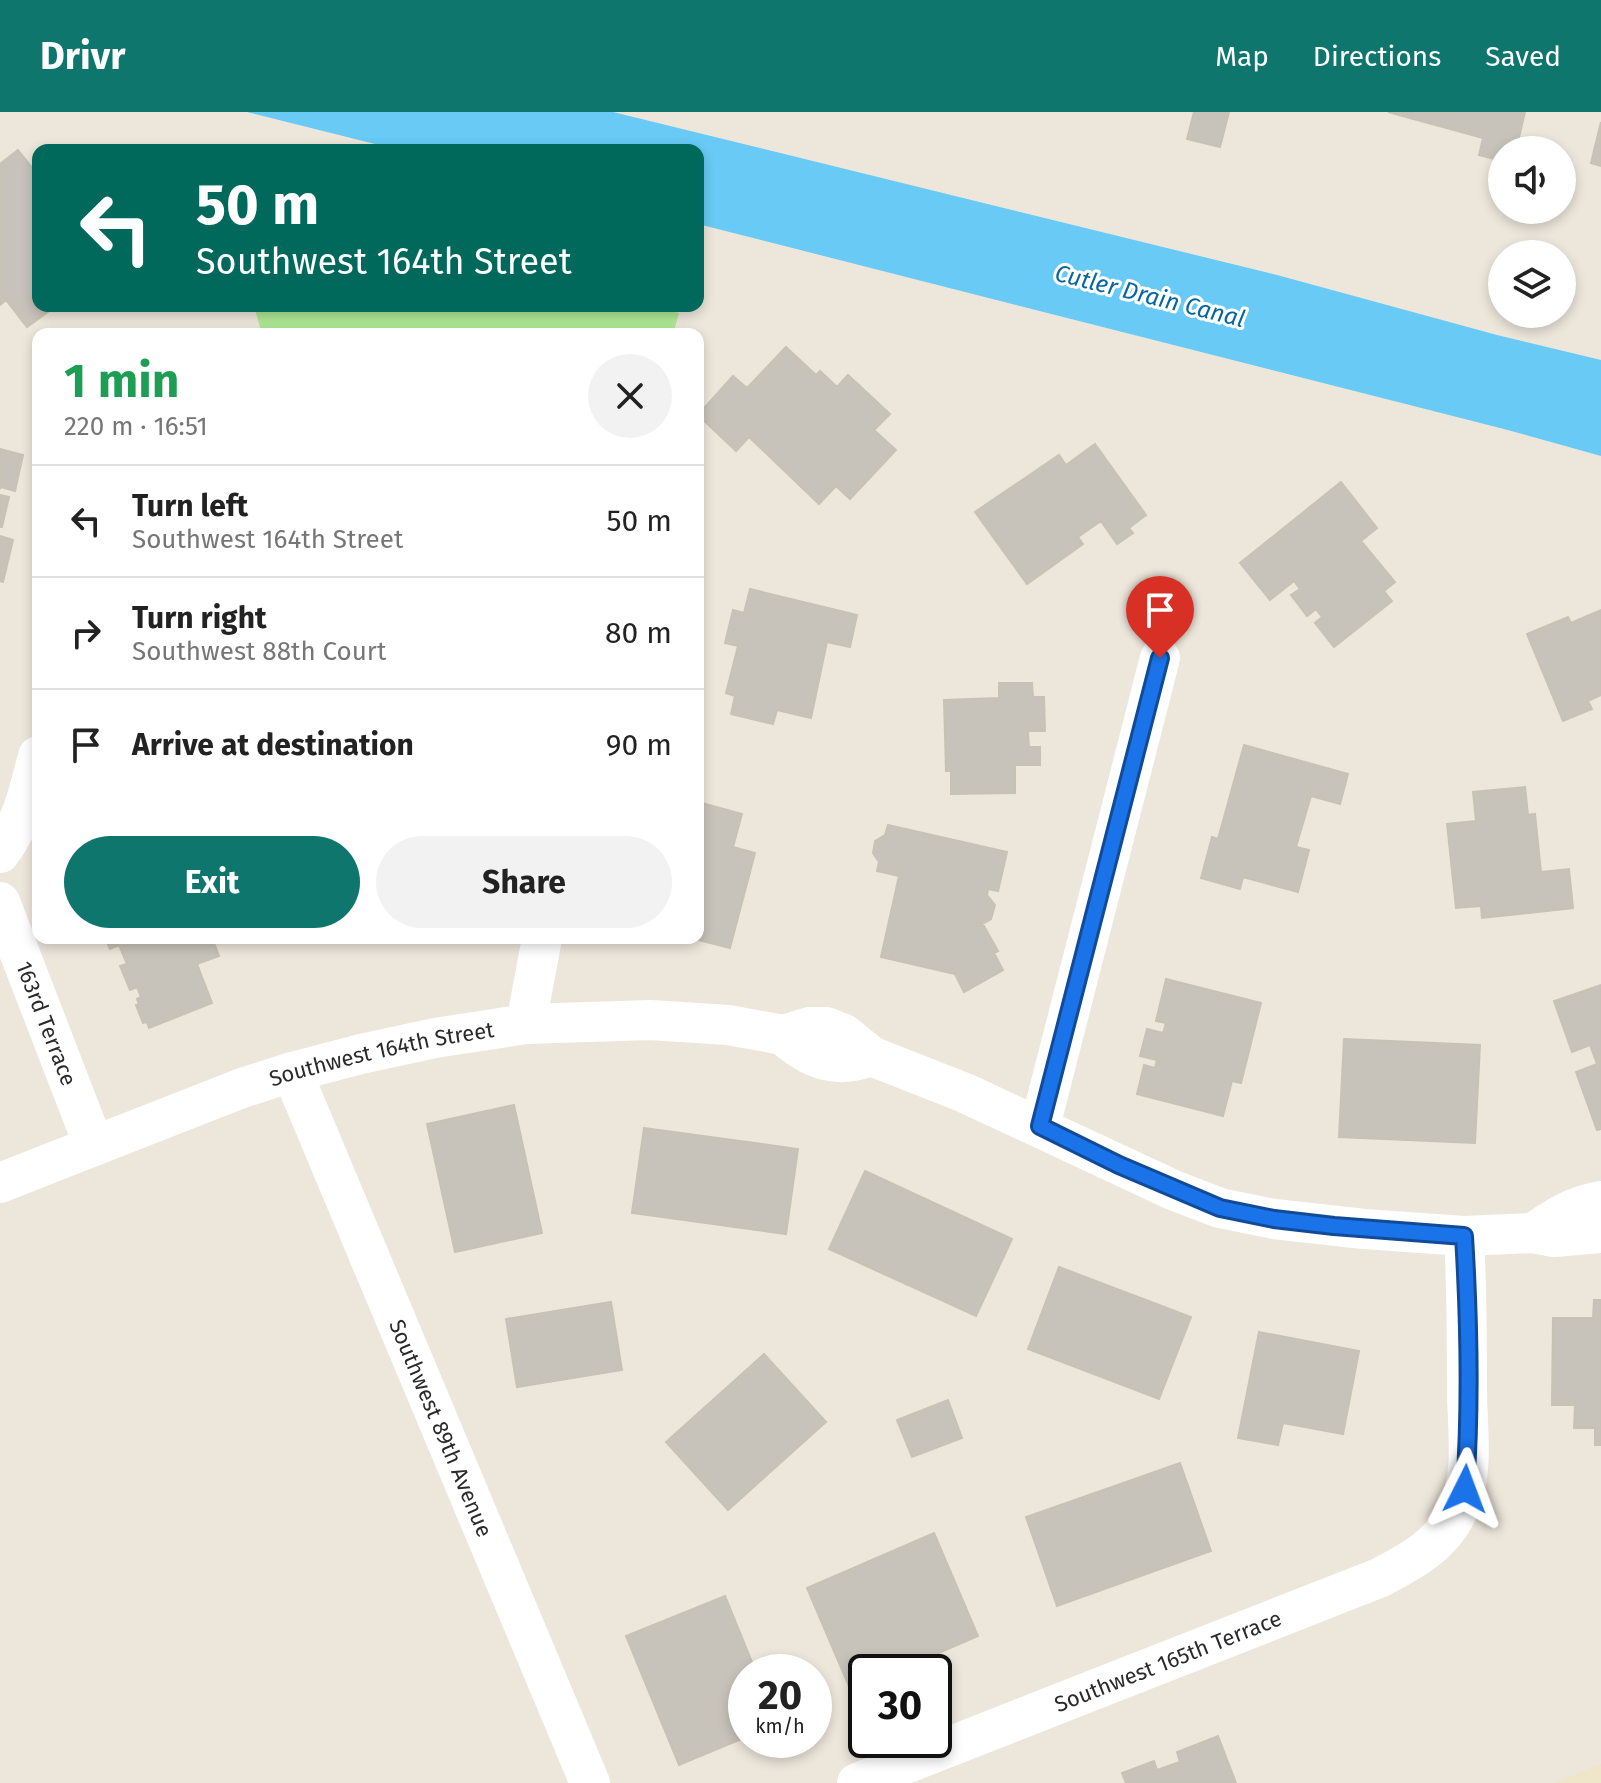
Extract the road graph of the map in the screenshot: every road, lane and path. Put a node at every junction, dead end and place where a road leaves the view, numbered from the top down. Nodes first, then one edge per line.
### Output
1 (1160, 658) dead end
2 (32, 778) edge
3 (0, 853) edge
4 (0, 902) edge
5 (541, 944) edge
6 (526, 1024) junction
7 (292, 1072) junction
8 (1040, 1126) junction
9 (94, 1146) junction
10 (0, 1183) edge
11 (1601, 1201) edge
12 (1533, 1233) junction
13 (1601, 1233) edge
14 (1464, 1236) junction
15 (590, 1783) edge
16 (857, 1783) edge

1 - 8 street
2 - 3 street
4 - 9 street, 163rd Terrace
5 - 6 street
6 - 7 street, Southwest 164th Street
6 - 8 street, Southwest 164th Street
7 - 9 street, Southwest 164th Street
7 - 15 street, Southwest 89th Avenue
8 - 14 street, Southwest 164th Street
9 - 10 street, Southwest 164th Street
11 - 12 street, Southwest 164th Street
12 - 13 street, Southwest 164th Street
12 - 14 street, Southwest 164th Street
14 - 16 street, Southwest 165th Terrace

